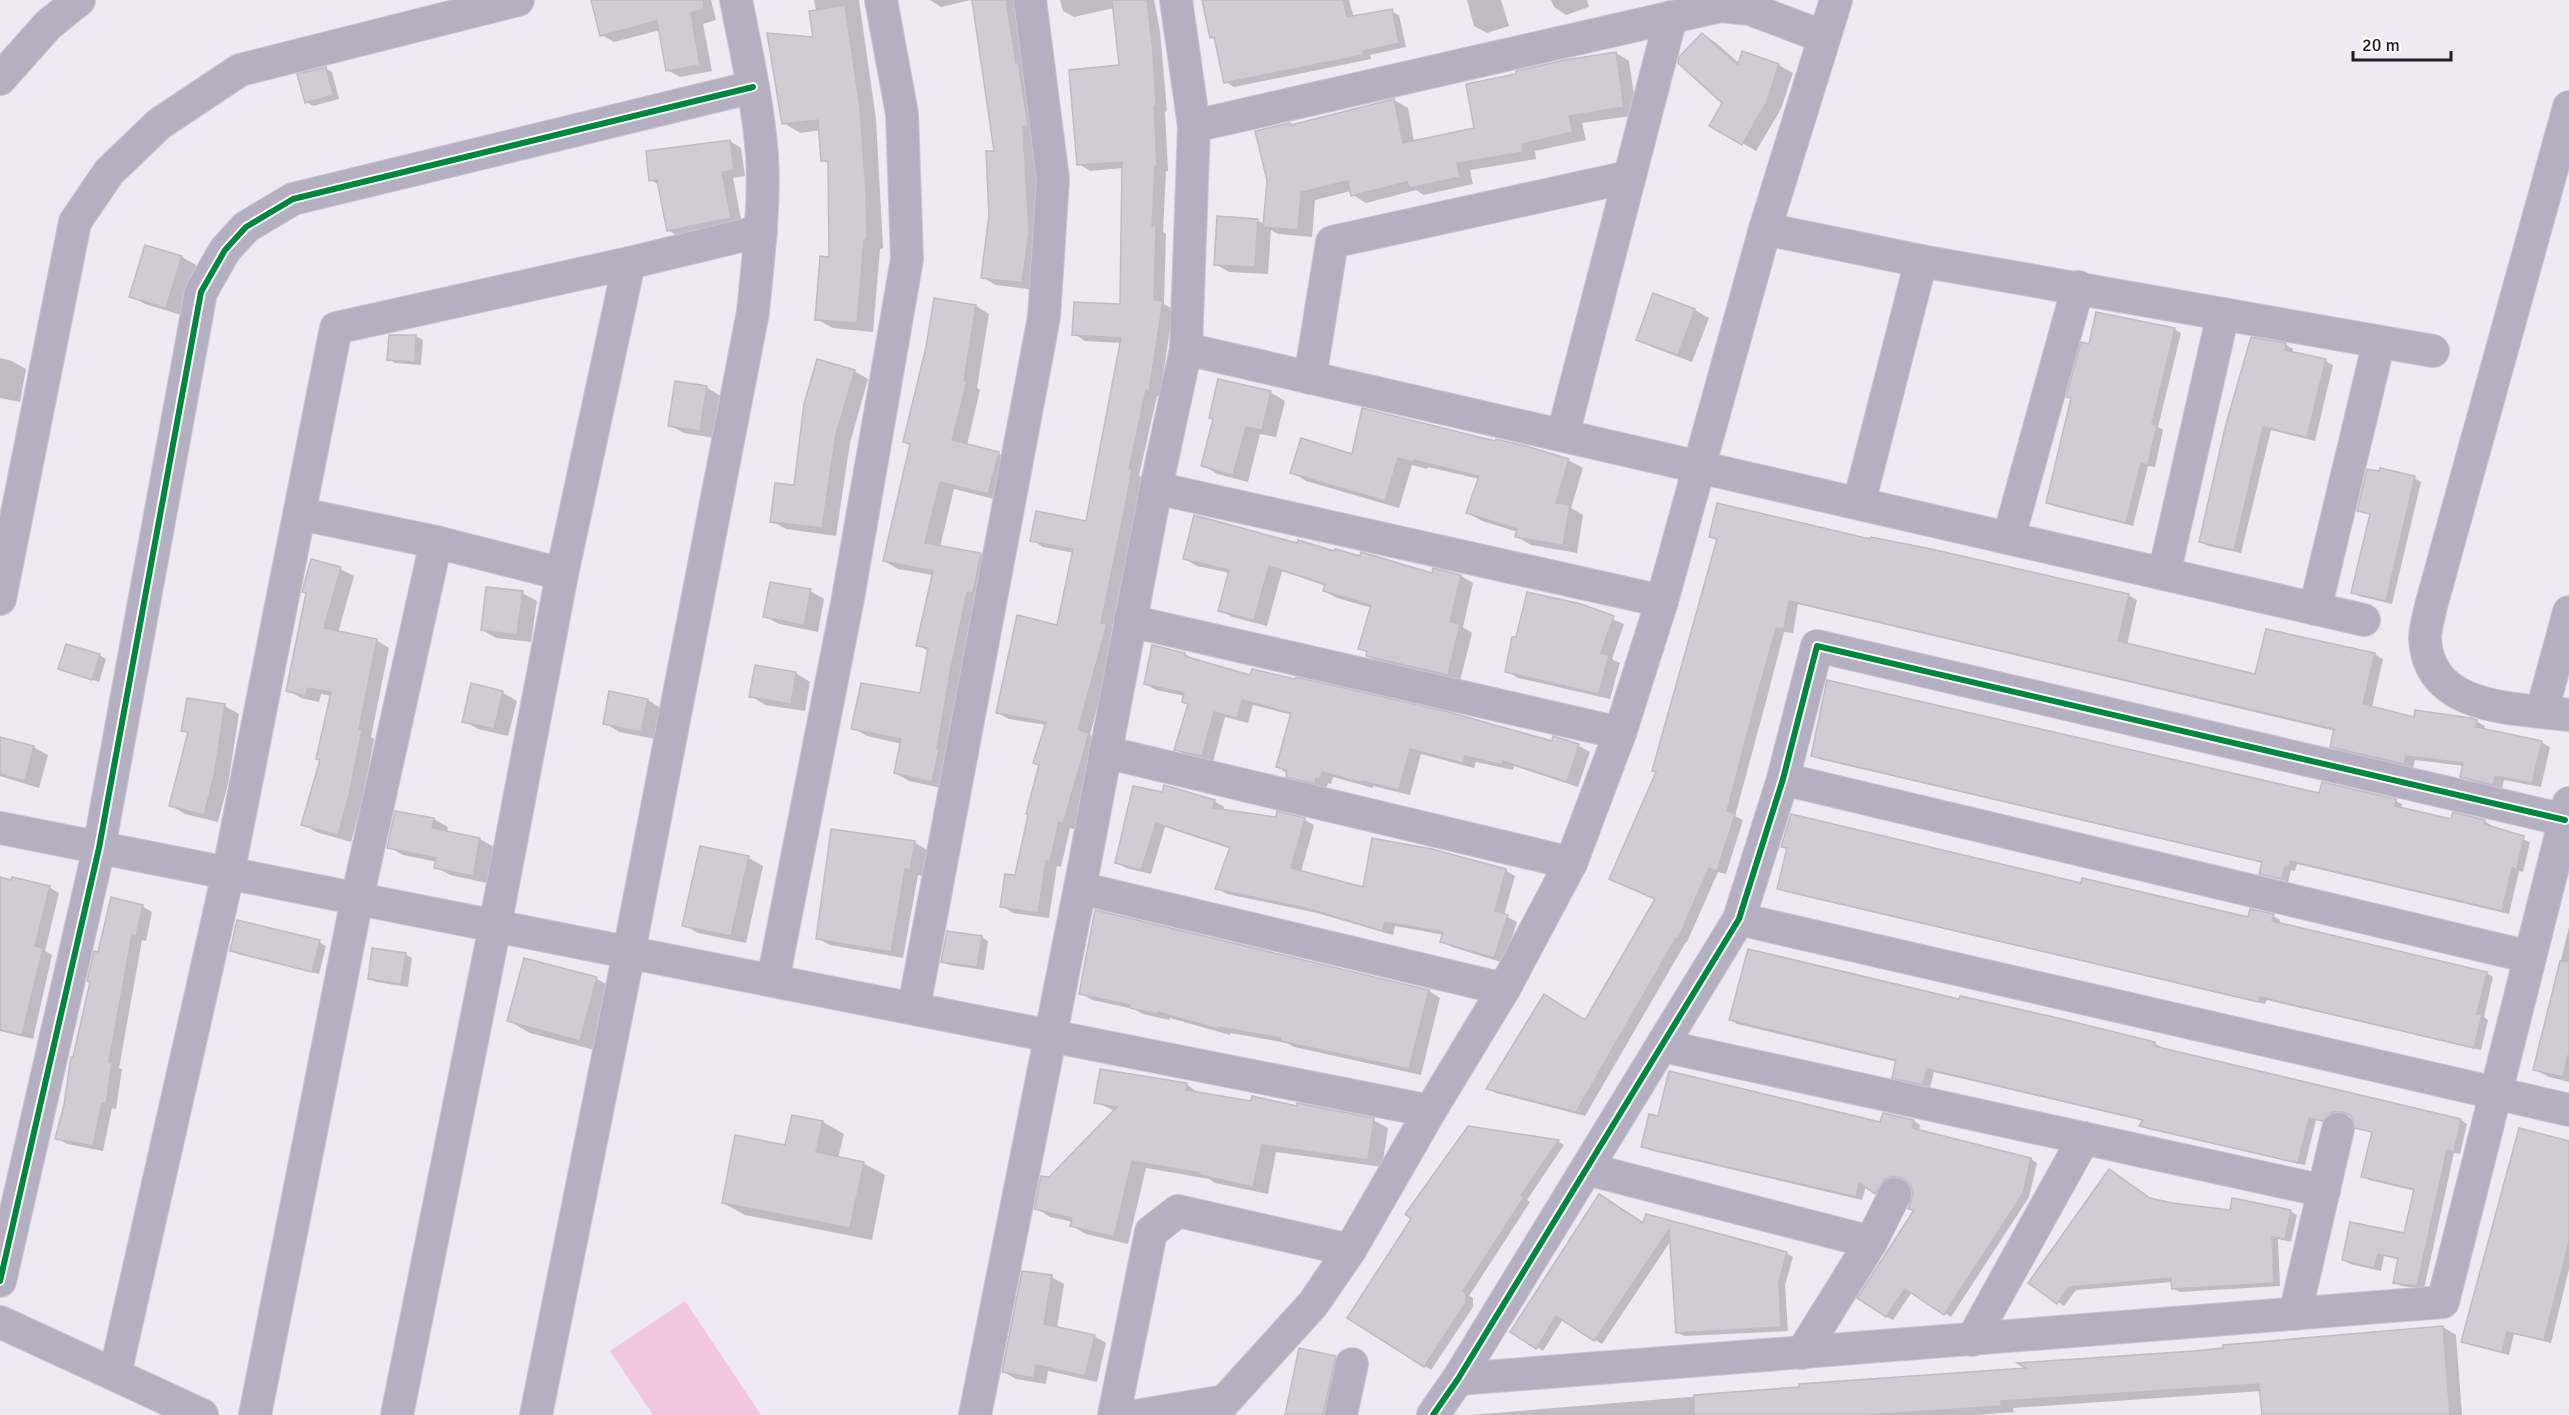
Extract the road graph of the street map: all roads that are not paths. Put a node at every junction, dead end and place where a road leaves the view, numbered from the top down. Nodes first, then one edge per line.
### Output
1 (79, 0) edge
2 (518, 0) edge
3 (736, 0) edge
4 (881, 0) edge
5 (1030, 0) edge
6 (1176, 0) edge
7 (1836, 0) edge
8 (1671, 17) junction
9 (1824, 37) junction
10 (0, 79) edge
11 (753, 87) junction
12 (2569, 107) edge
13 (1194, 126) junction
14 (1628, 177) junction
15 (1765, 229) junction
16 (761, 231) junction
17 (1921, 261) junction
18 (629, 263) junction
19 (2078, 287) junction
20 (2223, 314) junction
21 (2379, 342) junction
22 (1185, 349) junction
23 (2433, 351) dead end
24 (1310, 378) junction
25 (1563, 434) junction
26 (1698, 466) junction
27 (1156, 488) junction
28 (1859, 502) junction
29 (301, 514) junction
30 (2009, 537) junction
31 (436, 542) junction
32 (562, 574) junction
33 (2164, 574) junction
34 (0, 599) edge
35 (1662, 601) junction
36 (2315, 609) junction
37 (2569, 612) edge
38 (2364, 620) dead end
39 (1130, 621) junction
40 (2555, 713) edge
41 (1620, 733) junction
42 (1105, 752) junction
43 (1783, 778) junction
44 (2567, 812) edge
45 (0, 828) edge
46 (99, 848) junction
47 (1571, 863) junction
48 (228, 874) junction
49 (1080, 888) junction
50 (357, 899) junction
51 (1739, 920) junction
52 (495, 926) junction
53 (629, 952) junction
54 (2530, 957) junction
55 (773, 980) junction
56 (1504, 989) junction
57 (914, 1007) junction
58 (1051, 1035) junction
59 (1663, 1046) junction
60 (2496, 1094) junction
61 (2569, 1110) edge
62 (1430, 1111) junction
63 (2338, 1129) dead end
64 (2084, 1138) junction
65 (1587, 1169) junction
66 (2324, 1191) junction
67 (1895, 1194) dead end
68 (1871, 1242) junction
69 (1350, 1250) junction
70 (0, 1281) edge
71 (2295, 1314) junction
72 (0, 1322) edge
73 (1972, 1340) junction
74 (1802, 1353) junction
75 (1352, 1364) dead end
76 (115, 1374) junction
77 (1458, 1379) junction
78 (201, 1415) edge
79 (255, 1415) edge
80 (397, 1415) edge
81 (536, 1415) edge
82 (975, 1415) edge
83 (1114, 1415) edge
84 (1141, 1415) edge
85 (1341, 1415) edge
86 (1433, 1415) edge

1 - 10 street
2 - 34 street
3 - 11 street
4 - 55 street
5 - 57 street
6 - 13 street
7 - 9 street
8 - 9 street
8 - 13 street
8 - 14 street
9 - 15 street
11 - 16 street
11 - 46 street
12 - 40 street
13 - 22 street
14 - 24 street
14 - 25 street
15 - 17 street
15 - 26 street
16 - 18 street
16 - 53 street
17 - 19 street
17 - 28 street
18 - 29 street
18 - 32 street
19 - 20 street
19 - 30 street
20 - 21 street
20 - 33 street
21 - 23 street
21 - 36 street
22 - 24 street
22 - 27 street
24 - 25 street
25 - 26 street
26 - 28 street
26 - 35 street
27 - 35 street
27 - 39 street
28 - 30 street
29 - 31 street
29 - 48 street
30 - 33 street
31 - 32 street
31 - 50 street
32 - 52 street
33 - 36 street
35 - 41 street
36 - 38 street
37 - 40 street
39 - 41 street
39 - 42 street
41 - 47 street
42 - 47 street
42 - 49 street
43 - 44 street
43 - 51 street
43 - 54 street
44 - 54 street
45 - 46 street
46 - 48 street
46 - 70 street
47 - 56 street
48 - 50 street
48 - 76 street
49 - 56 street
49 - 58 street
50 - 52 street
50 - 79 street
51 - 59 street
51 - 60 street
52 - 53 street
52 - 80 street
53 - 55 street
53 - 81 street
54 - 60 street
55 - 57 street
56 - 62 street
57 - 58 street
58 - 62 street
58 - 82 street
59 - 64 street
59 - 65 street
60 - 61 street
60 - 71 street
62 - 69 street
63 - 66 street
64 - 66 street
64 - 73 street
65 - 68 street
65 - 77 street
66 - 71 street
67 - 68 street
68 - 74 street
69 - 83 street
69 - 84 street
71 - 73 street
72 - 76 street
73 - 74 street
74 - 77 street
75 - 85 street
76 - 78 street
77 - 86 street

